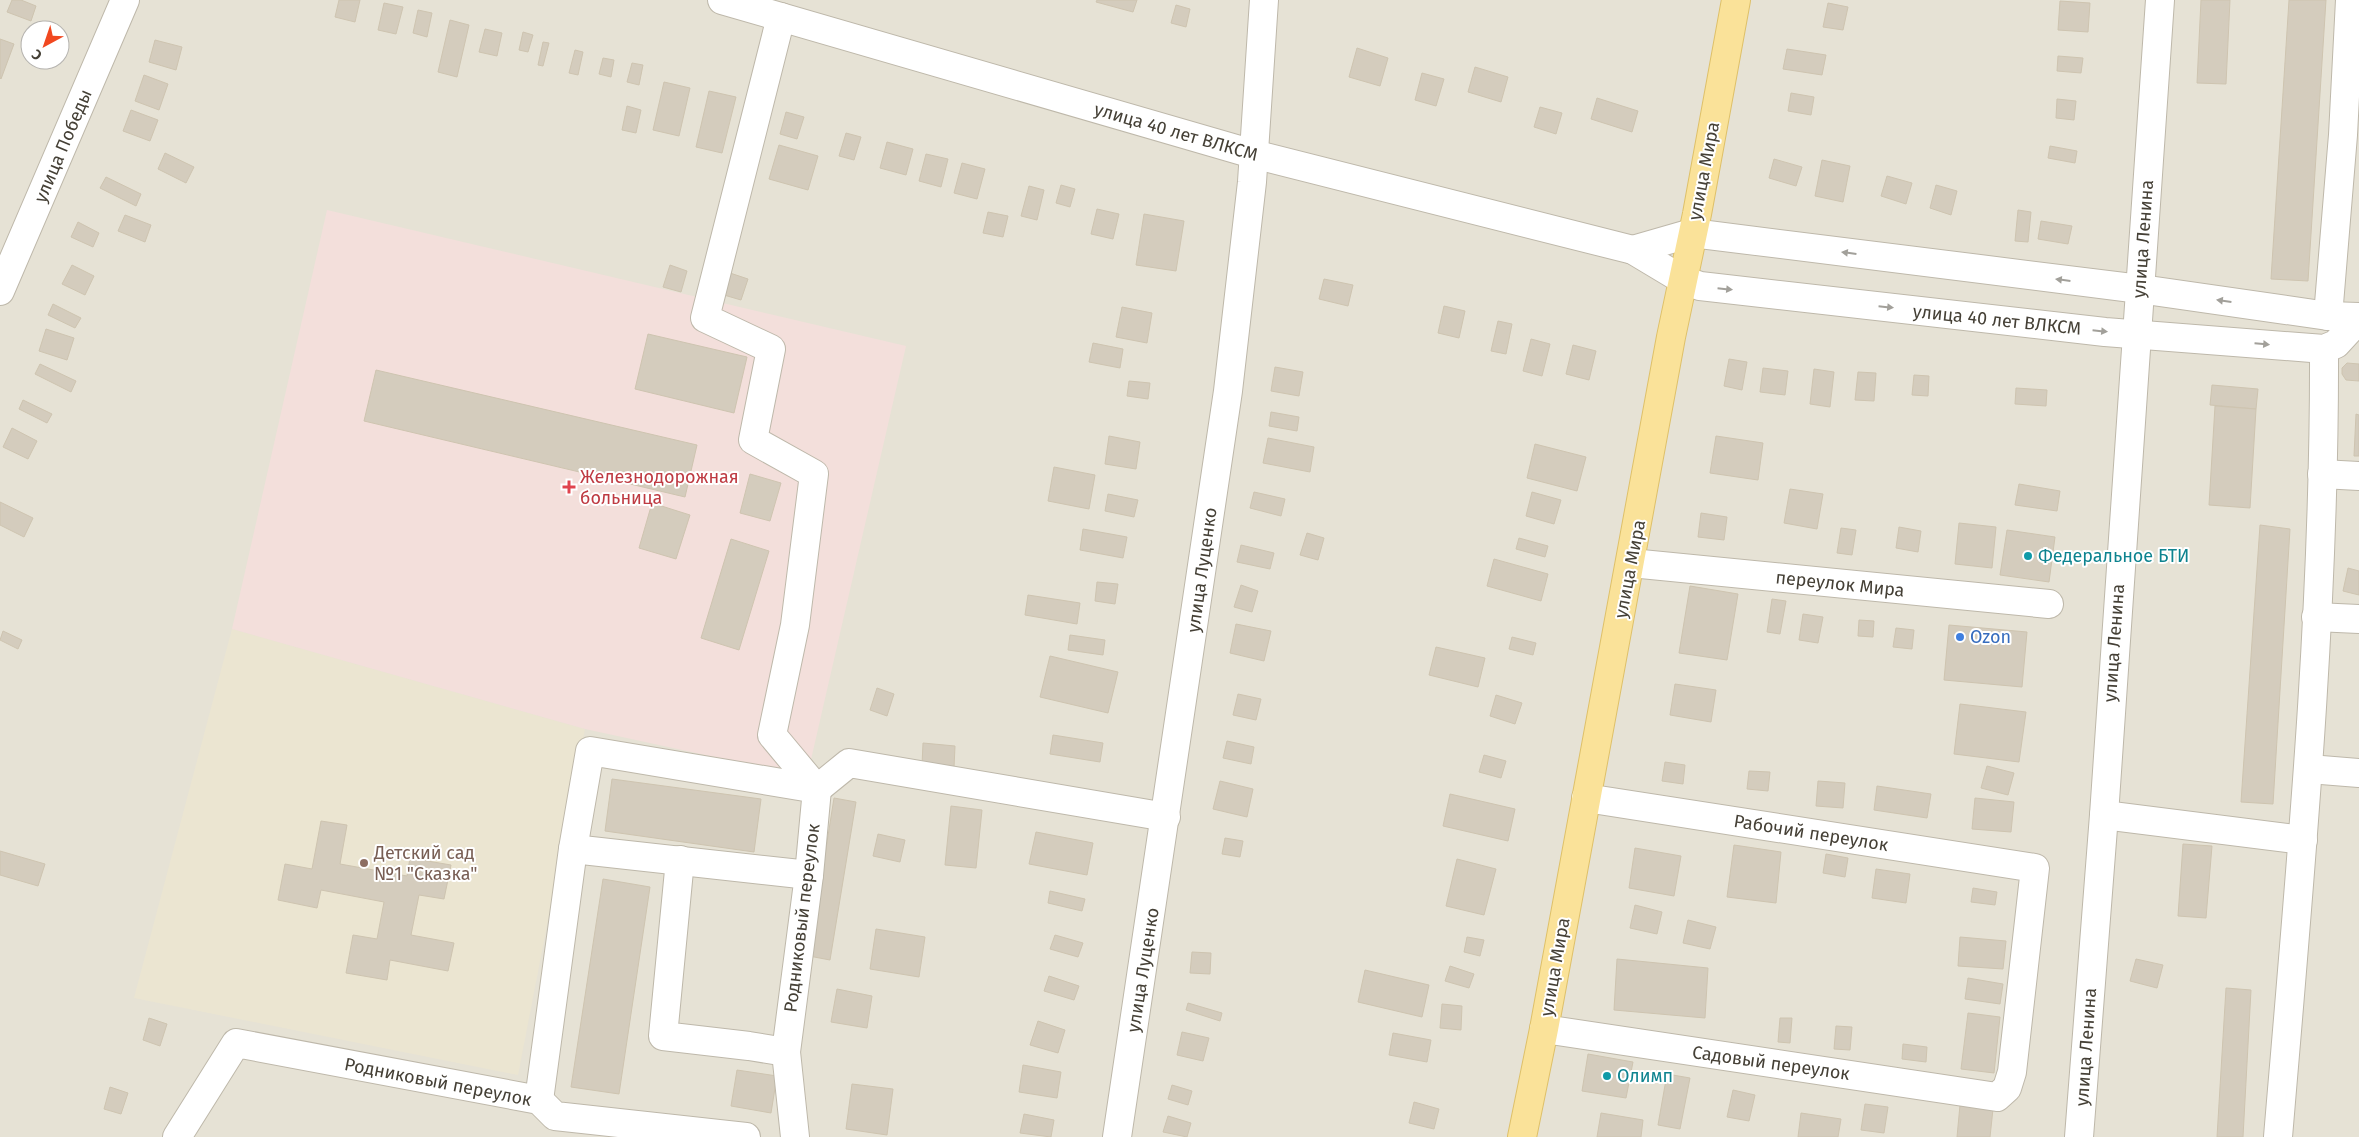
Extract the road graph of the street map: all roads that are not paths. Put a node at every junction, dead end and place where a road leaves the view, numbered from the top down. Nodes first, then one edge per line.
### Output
1 (125, 0) edge
2 (722, 0) edge
3 (1264, 0) edge
4 (1736, 0) edge
5 (2160, 0) edge
6 (2350, 0) edge
7 (781, 17) junction
8 (1253, 154) junction
9 (1692, 234) junction
10 (1633, 250) junction
11 (1682, 280) junction
12 (2140, 289) junction
13 (0, 291) edge
14 (2328, 316) junction
15 (2359, 318) edge
16 (2137, 334) junction
17 (2324, 348) junction
18 (2322, 474) junction
19 (2359, 476) edge
20 (1631, 563) junction
21 (2049, 604) dead end
22 (2316, 617) junction
23 (2359, 620) edge
24 (2309, 769) junction
25 (2359, 773) edge
26 (817, 789) junction
27 (1586, 798) junction
28 (2104, 815) junction
29 (1166, 817) junction
30 (2303, 840) junction
31 (573, 850) junction
32 (680, 860) junction
33 (810, 875) junction
34 (1544, 1029) junction
35 (786, 1052) junction
36 (1997, 1097) joint
37 (548, 1118) edge
38 (177, 1137) edge
39 (746, 1137) edge
40 (795, 1137) edge
41 (1117, 1137) edge
42 (1522, 1137) edge
43 (2079, 1137) edge
44 (2278, 1137) edge

1 - 13 street, улица Победы
2 - 7 street, улица 40 лет ВЛКСМ
3 - 8 street, улица Луценко
4 - 9 main road, улица Мира
5 - 12 street, улица Ленина
6 - 14 street
7 - 8 street, улица 40 лет ВЛКСМ
7 - 26 street
8 - 10 street, улица 40 лет ВЛКСМ
8 - 29 street, улица Луценко
9 - 10 street, улица 40 лет ВЛКСМ
9 - 11 main road, улица Мира
12 -> 9 street, улица 40 лет ВЛКСМ
10 - 11 street, улица 40 лет ВЛКСМ
11 -> 16 street, улица 40 лет ВЛКСМ
11 - 20 main road, улица Мира
14 -> 12 street, улица 40 лет ВЛКСМ
12 - 16 street, улица Ленина
14 - 15 street, улица 40 лет ВЛКСМ
15 - 17 street, улица 40 лет ВЛКСМ
16 -> 17 street, улица 40 лет ВЛКСМ
16 - 28 street, улица Ленина
17 - 18 street
18 - 19 street
18 - 22 street
20 - 21 street, переулок Мира
20 - 27 main road, улица Мира
22 - 23 street
22 - 24 street
24 - 25 street
24 - 30 street
26 - 29 street
26 - 31 street
26 - 33 street, Родниковый переулок
27 - 34 main road, улица Мира
27 - 36 street, Рабочий переулок
28 - 30 street
28 - 43 street, улица Ленина
29 - 41 street, улица Луценко
30 - 44 street
31 - 32 street
31 - 37 street
32 - 33 street
32 - 35 street
33 - 35 street, Родниковый переулок
34 - 36 street, Садовый переулок
34 - 42 main road, улица Мира
35 - 40 street, Родниковый переулок
37 - 38 street, Родниковый переулок
37 - 39 street, Родниковый переулок

